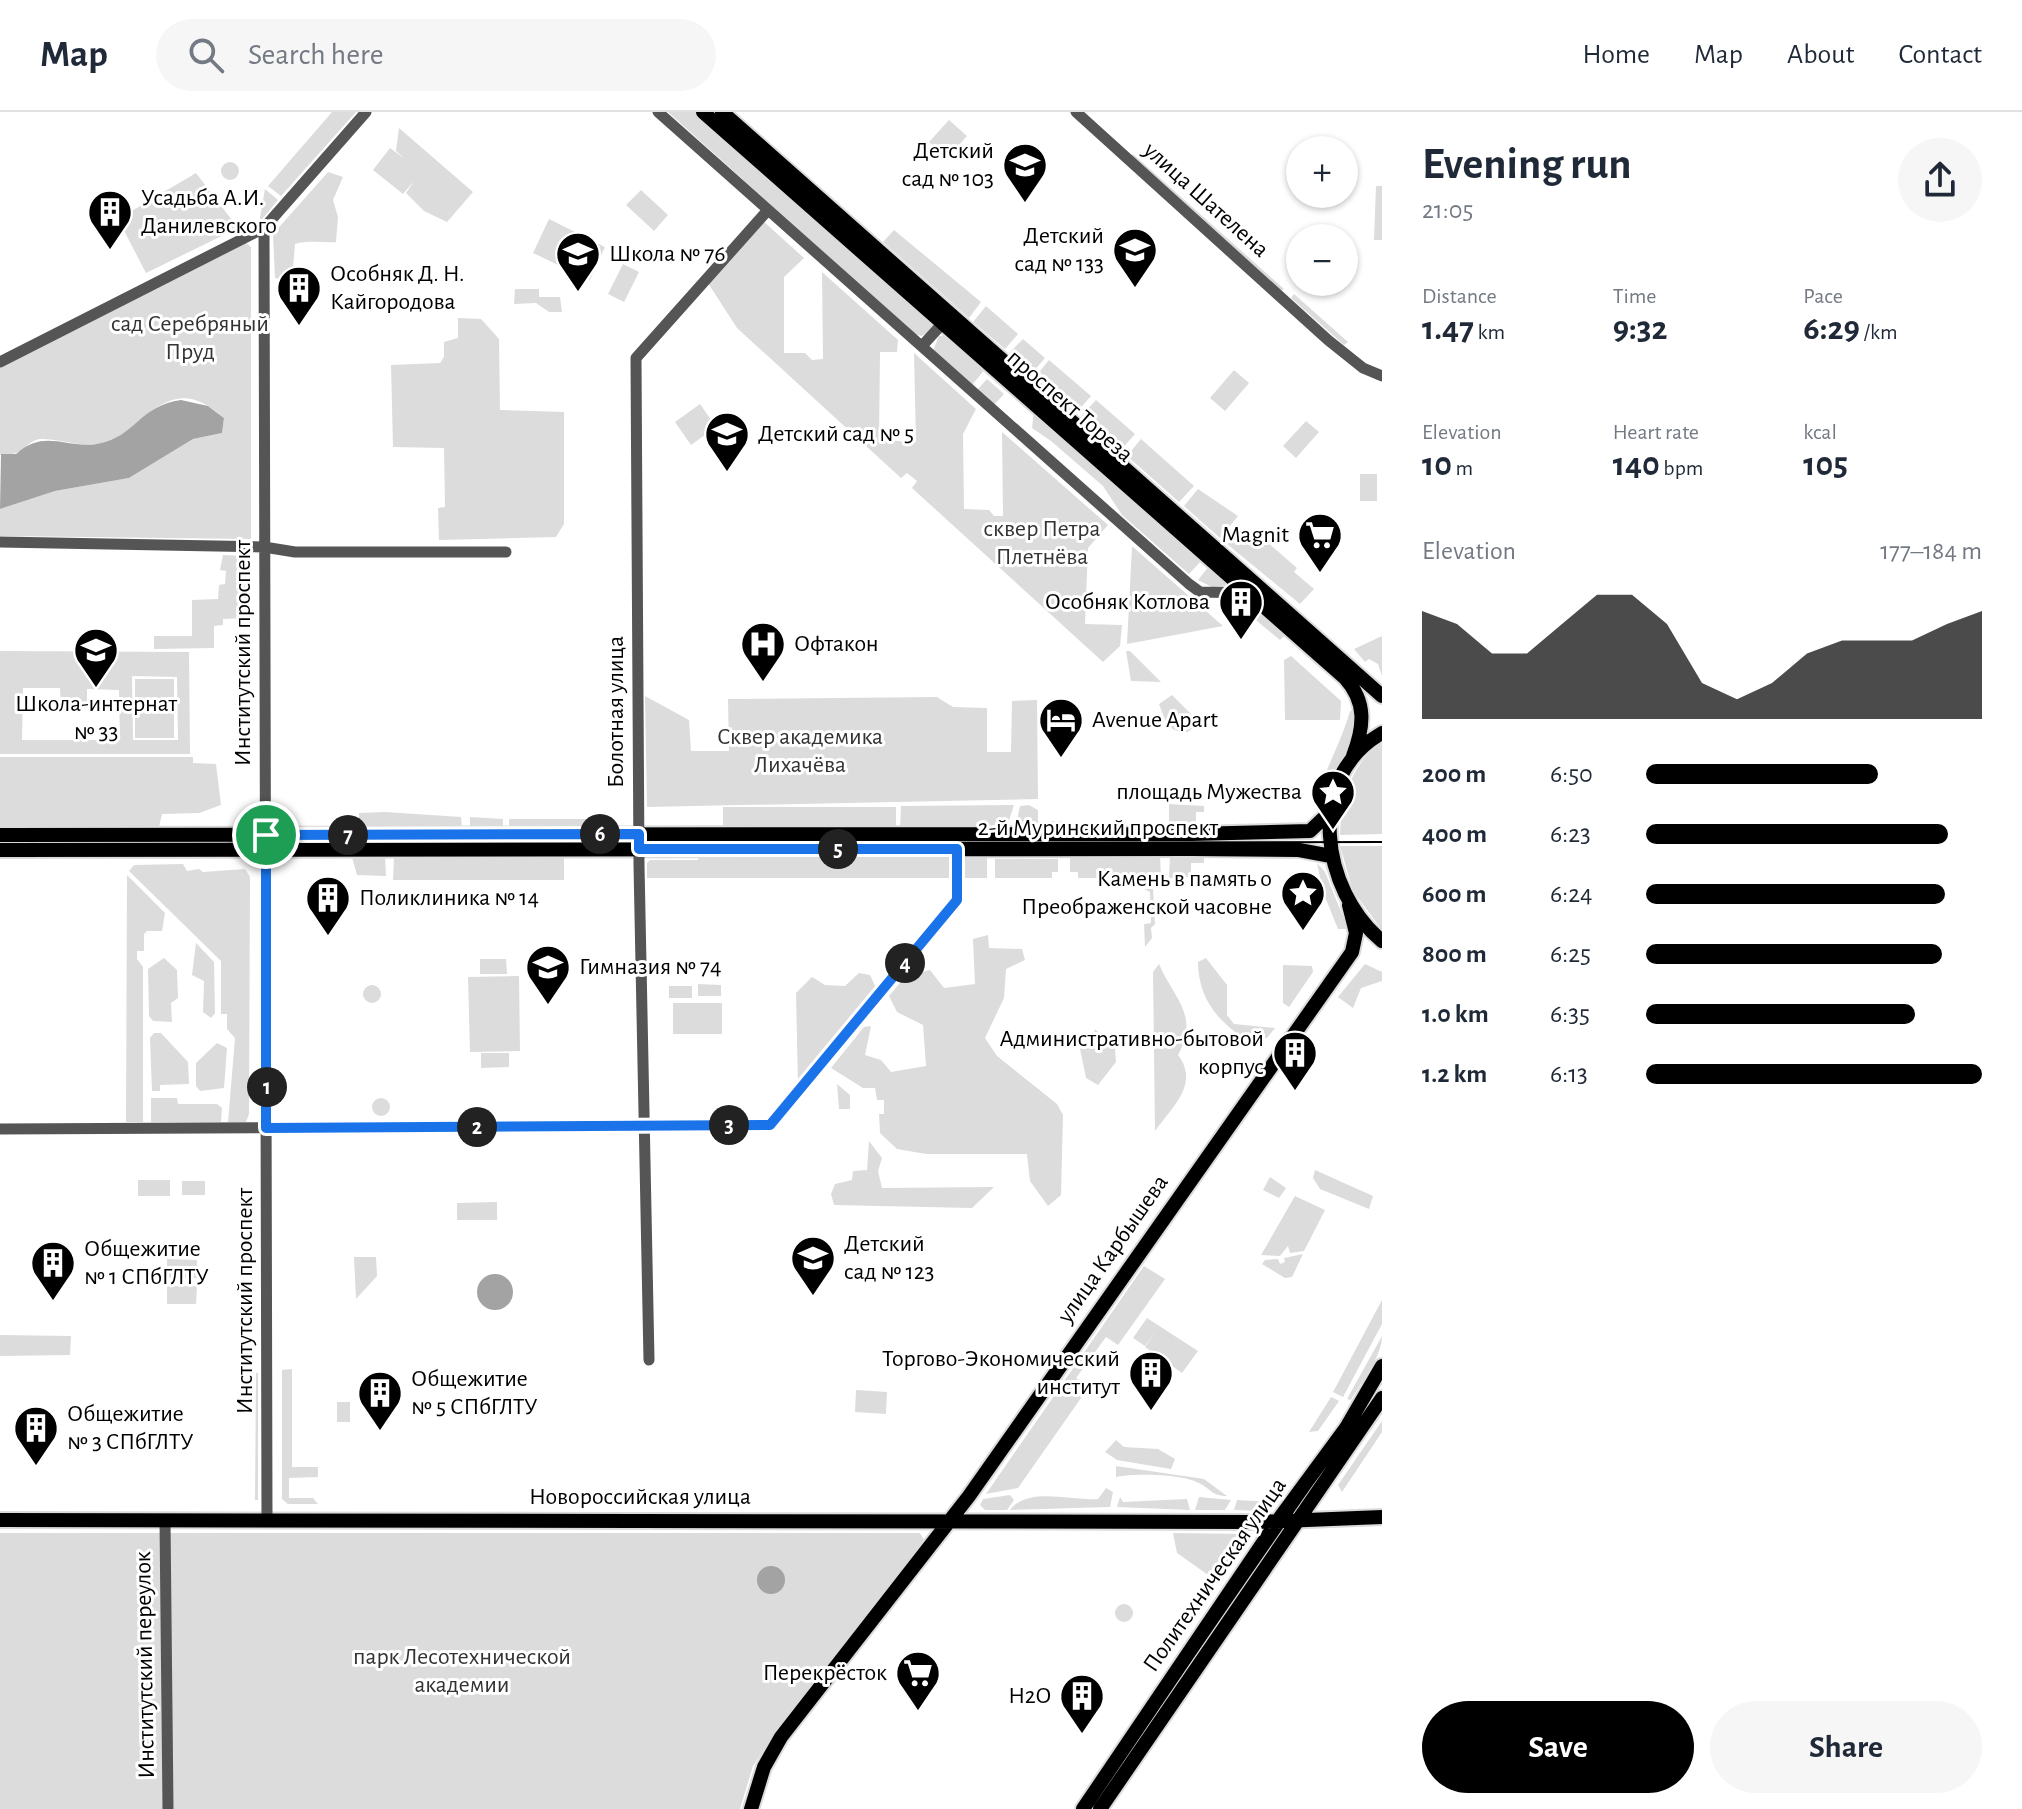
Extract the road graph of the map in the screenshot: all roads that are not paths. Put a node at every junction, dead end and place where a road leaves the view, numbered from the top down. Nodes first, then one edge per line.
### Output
1 (366, 112) edge
2 (658, 112) edge
3 (703, 112) edge
4 (722, 112) edge
5 (1076, 112) edge
6 (768, 210) junction
7 (264, 228) junction
8 (943, 323) junction
9 (922, 346) junction
10 (0, 362) edge
11 (1382, 376) edge
12 (0, 542) edge
13 (264, 547) junction
14 (506, 552) dead end
15 (1249, 593) junction
16 (1382, 696) edge
17 (1382, 733) edge
18 (1353, 756) junction
19 (1331, 811) junction
20 (0, 835) edge
21 (639, 841) junction
22 (266, 842) junction
23 (957, 849) junction
24 (0, 850) edge
25 (1331, 856) junction
26 (1349, 905) junction
27 (1382, 941) edge
28 (646, 1124) junction
29 (266, 1128) junction
30 (0, 1129) edge
31 (649, 1360) dead end
32 (1382, 1366) edge
33 (1382, 1398) edge
34 (1302, 1515) junction
35 (1382, 1515) edge
36 (1279, 1519) junction
37 (0, 1520) edge
38 (165, 1520) junction
39 (267, 1520) junction
40 (950, 1520) junction
41 (168, 1809) edge
42 (751, 1809) edge
43 (1083, 1809) edge
44 (1100, 1809) edge

1 - 7 street
2 - 6 street
3 - 8 main road, проспект Тореза
4 - 16 main road, проспект Тореза
5 - 11 street, улица Шателена
6 - 9 street
6 - 21 street, Болотная улица
7 - 10 street
7 - 13 street, Институтский проспект
8 - 9 street
8 - 15 main road, проспект Тореза
9 - 15 street
12 - 13 street
13 - 14 street
13 - 22 street, Институтский проспект
15 - 18 main road, проспект Тореза
17 - 18 main road
18 - 19 main road
19 - 21 main road, 2-й Муринский проспект
19 - 25 main road
20 - 22 main road, 2-й Муринский проспект
21 - 22 main road, 2-й Муринский проспект
21 - 23 main road, 2-й Муринский проспект
21 - 28 street, Болотная улица
22 - 24 main road, 2-й Муринский проспект
22 - 29 street, Институтский проспект
23 - 25 main road, 2-й Муринский проспект
23 - 28 street
25 - 26 main road
26 - 27 main road
26 - 40 main road, улица Карбышева
28 - 29 street
28 - 31 street, Болотная улица
29 - 30 street
29 - 39 street, Институтский проспект
32 - 36 main road, Политехническая улица
33 - 34 main road, Политехническая улица
34 - 35 main road, Новороссийская улица
34 - 36 main road, Новороссийская улица
34 - 44 main road, Политехническая улица
36 - 40 main road, Новороссийская улица
36 - 43 main road, Политехническая улица
37 - 38 main road, Новороссийская улица
38 - 39 main road, Новороссийская улица
38 - 41 street, Институтский переулок
39 - 40 main road, Новороссийская улица
40 - 42 main road, улица Карбышева

